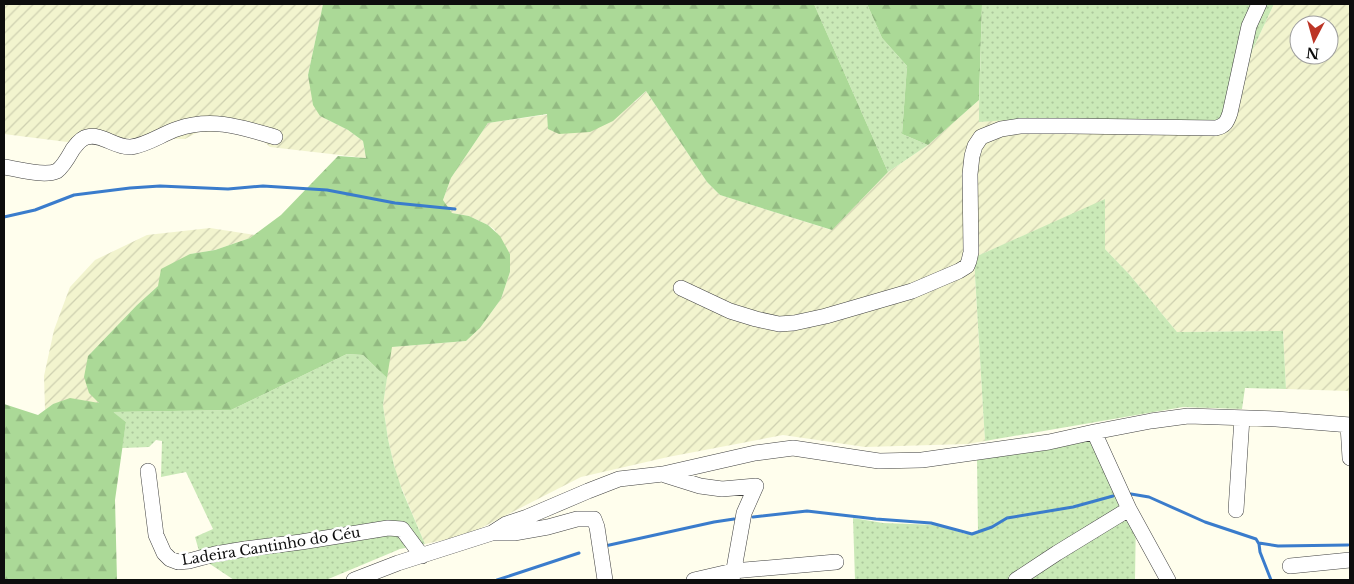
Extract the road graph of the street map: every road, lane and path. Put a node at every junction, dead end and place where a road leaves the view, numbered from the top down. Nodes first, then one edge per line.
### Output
1 (1259, 4) edge
2 (275, 137) dead end
3 (4, 167) edge
4 (681, 288) dead end
5 (1242, 418) junction
6 (1349, 425) edge
7 (1094, 432) junction
8 (1350, 458) edge
9 (148, 471) dead end
10 (663, 474) junction
11 (1129, 509) junction
12 (1236, 510) dead end
13 (492, 533) junction
14 (422, 556) junction
15 (1350, 560) edge
16 (836, 562) dead end
17 (1290, 566) dead end
18 (732, 575) edge
19 (354, 580) edge
20 (605, 580) edge
21 (694, 580) edge
22 (1016, 580) edge
23 (1168, 580) edge

1 - 4 street
2 - 3 street
5 - 6 street
5 - 7 street
5 - 12 street
6 - 8 street
7 - 10 street
7 - 11 street
9 - 14 street, Ladeira Cantinho do Céu
10 - 13 street
10 - 18 street
11 - 22 street
11 - 23 street
13 - 14 street
13 - 20 street
14 - 19 street
15 - 17 street
16 - 18 street
18 - 21 street

